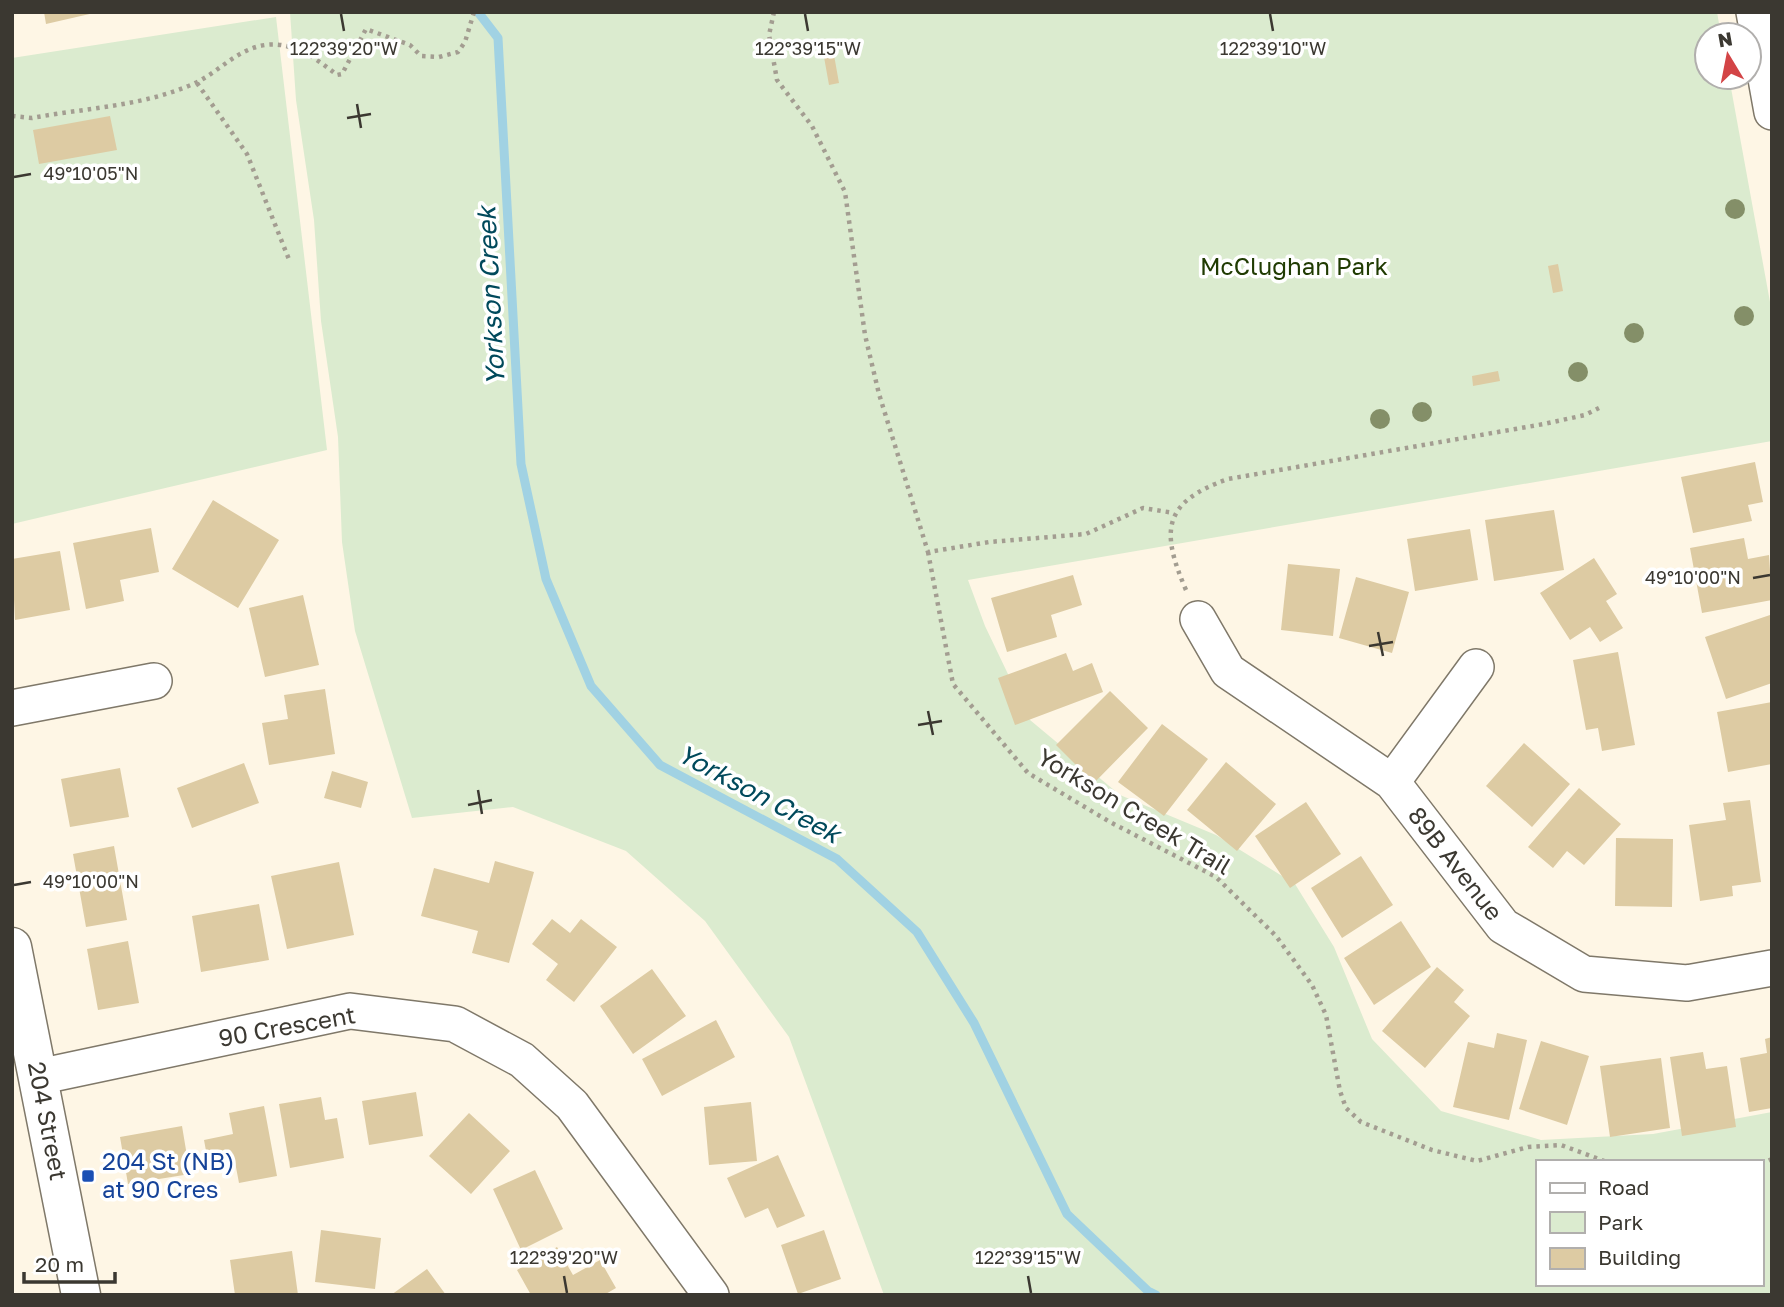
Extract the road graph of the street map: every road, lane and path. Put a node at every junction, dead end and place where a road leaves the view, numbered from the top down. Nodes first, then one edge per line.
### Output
1 (474, 12) edge
2 (775, 12) edge
3 (1754, 12) edge
4 (197, 83) junction
5 (1772, 112) edge
6 (12, 116) edge
7 (290, 262) dead end
8 (1599, 408) dead end
9 (1174, 513) junction
10 (928, 552) junction
11 (1198, 619) joint
12 (1476, 667) dead end
13 (155, 681) dead end
14 (12, 708) edge
15 (1392, 782) junction
16 (12, 947) edge
17 (1772, 968) edge
18 (38, 1077) junction
19 (1602, 1160) edge
20 (81, 1295) edge
21 (711, 1295) edge

1 - 4 path
2 - 10 path, Yorkson Creek Trail
3 - 5 street
4 - 6 path
4 - 7 path
8 - 9 path
9 - 10 path
9 - 11 path
10 - 19 path, Yorkson Creek Trail
11 - 15 street, 89B Avenue
12 - 15 street
13 - 14 street
15 - 17 street, 89B Avenue
16 - 18 street, 204 Street
18 - 20 street, 204 Street
18 - 21 street, 90 Crescent

